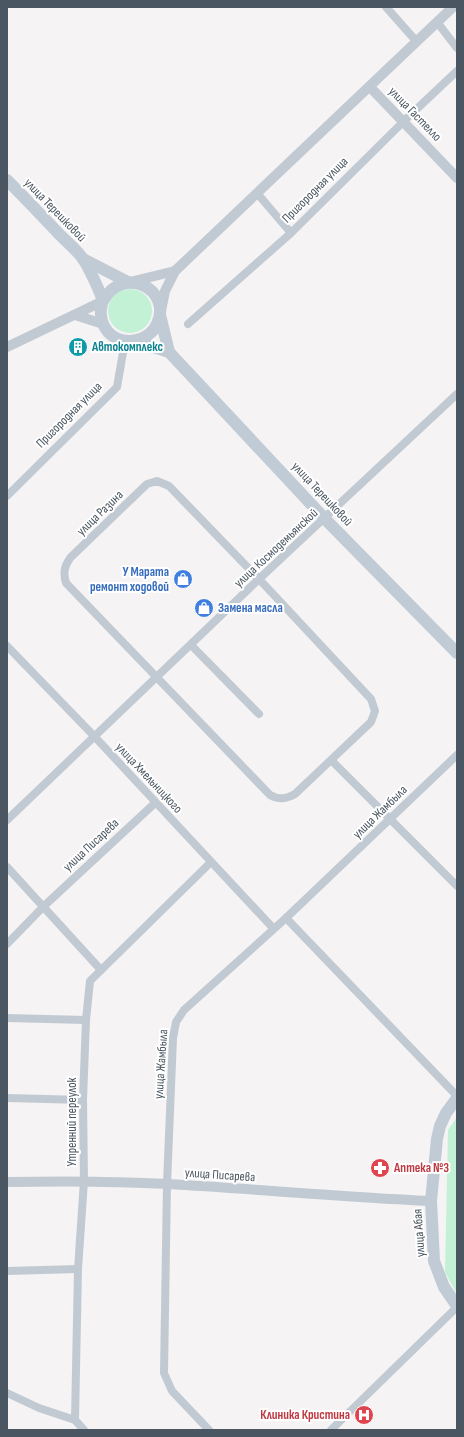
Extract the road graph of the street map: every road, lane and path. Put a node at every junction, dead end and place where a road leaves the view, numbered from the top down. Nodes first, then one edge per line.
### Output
1 (386, 7) edge
2 (453, 7) edge
3 (437, 22) junction
4 (417, 42) junction
5 (457, 48) edge
6 (457, 71) edge
7 (370, 87) junction
8 (404, 121) junction
9 (457, 178) edge
10 (7, 180) edge
11 (257, 193) junction
12 (291, 234) junction
13 (83, 259) junction
14 (174, 271) junction
15 (128, 282) junction
16 (103, 301) junction
17 (75, 315) junction
18 (160, 315) junction
19 (103, 324) junction
20 (188, 324) dead end
21 (130, 341) junction
22 (7, 347) edge
23 (169, 352) junction
24 (457, 394) edge
25 (7, 496) edge
26 (325, 519) junction
27 (259, 579) junction
28 (191, 645) junction
29 (7, 646) edge
30 (457, 653) edge
31 (157, 678) junction
32 (259, 714) dead end
33 (95, 737) junction
34 (457, 755) edge
35 (332, 760) junction
36 (155, 803) junction
37 (391, 819) junction
38 (7, 820) edge
39 (211, 862) junction
40 (7, 867) edge
41 (457, 886) edge
42 (44, 906) junction
43 (286, 918) junction
44 (273, 928) junction
45 (7, 944) edge
46 (101, 970) junction
47 (7, 1018) edge
48 (86, 1020) junction
49 (457, 1097) edge
50 (7, 1098) edge
51 (83, 1100) junction
52 (84, 1181) junction
53 (7, 1182) edge
54 (167, 1184) junction
55 (431, 1201) junction
56 (78, 1269) junction
57 (7, 1272) edge
58 (457, 1306) edge
59 (7, 1393) edge
60 (75, 1420) junction
61 (84, 1430) edge
62 (209, 1430) edge
63 (331, 1430) edge

1 - 4 street
2 - 3 street
3 - 4 street
3 - 5 street
4 - 7 street
6 - 8 street, Пригородная улица
7 - 8 street, улица Гастелло
7 - 11 street
8 - 9 street, улица Гастелло
8 - 12 street, Пригородная улица
10 - 13 main road, улица Терешковой
11 - 12 street
11 - 14 street
12 - 20 street, Пригородная улица
13 - 15 main road, улица Терешковой
13 - 16 main road, улица Терешковой
14 - 15 street
14 - 18 street
15 - 16 main road
15 - 18 main road, улица Терешковой
16 - 17 street
16 - 19 main road, улица Терешковой
17 - 19 street
17 - 22 street
18 - 21 main road
18 - 23 main road, улица Терешковой
19 - 21 main road, улица Терешковой
21 - 23 main road, улица Терешковой
21 - 25 street, Пригородная улица
23 - 26 main road, улица Терешковой
24 - 26 street, улица Космодемьянской
26 - 27 street, улица Космодемьянской
26 - 30 main road, улица Терешковой
27 - 28 street, улица Космодемьянской
27 - 31 street, улица Разина
27 - 35 street, улица Разина
28 - 31 street, улица Космодемьянской
28 - 32 street
29 - 33 street, улица Хмельницкого
31 - 33 street, улица Космодемьянской
31 - 35 street, улица Разина
33 - 36 street, улица Хмельницкого
33 - 38 street, улица Космодемьянской
34 - 37 street, улица Жамбыла
35 - 37 street
36 - 39 street, улица Хмельницкого
36 - 42 street, улица Писарева
37 - 41 street
37 - 43 street, улица Жамбыла
39 - 44 street, улица Хмельницкого
39 - 46 street, Утренний переулок
40 - 42 street
42 - 45 street, улица Писарева
42 - 46 street
43 - 44 street, улица Жамбыла
43 - 49 street
44 - 54 street, улица Жамбыла
46 - 48 street, Утренний переулок
47 - 48 street
48 - 51 street, Утренний переулок
49 - 55 main road, улица Абая
50 - 51 street
51 - 52 street, Утренний переулок
52 - 53 street, улица Писарева
52 - 54 street, улица Писарева
52 - 56 street, Утренний переулок
54 - 55 street, улица Писарева
54 - 62 street, улица Жамбыла
55 - 58 main road, улица Абая
56 - 57 street
56 - 60 street, Утренний переулок
58 - 63 street
59 - 60 street
60 - 61 street

